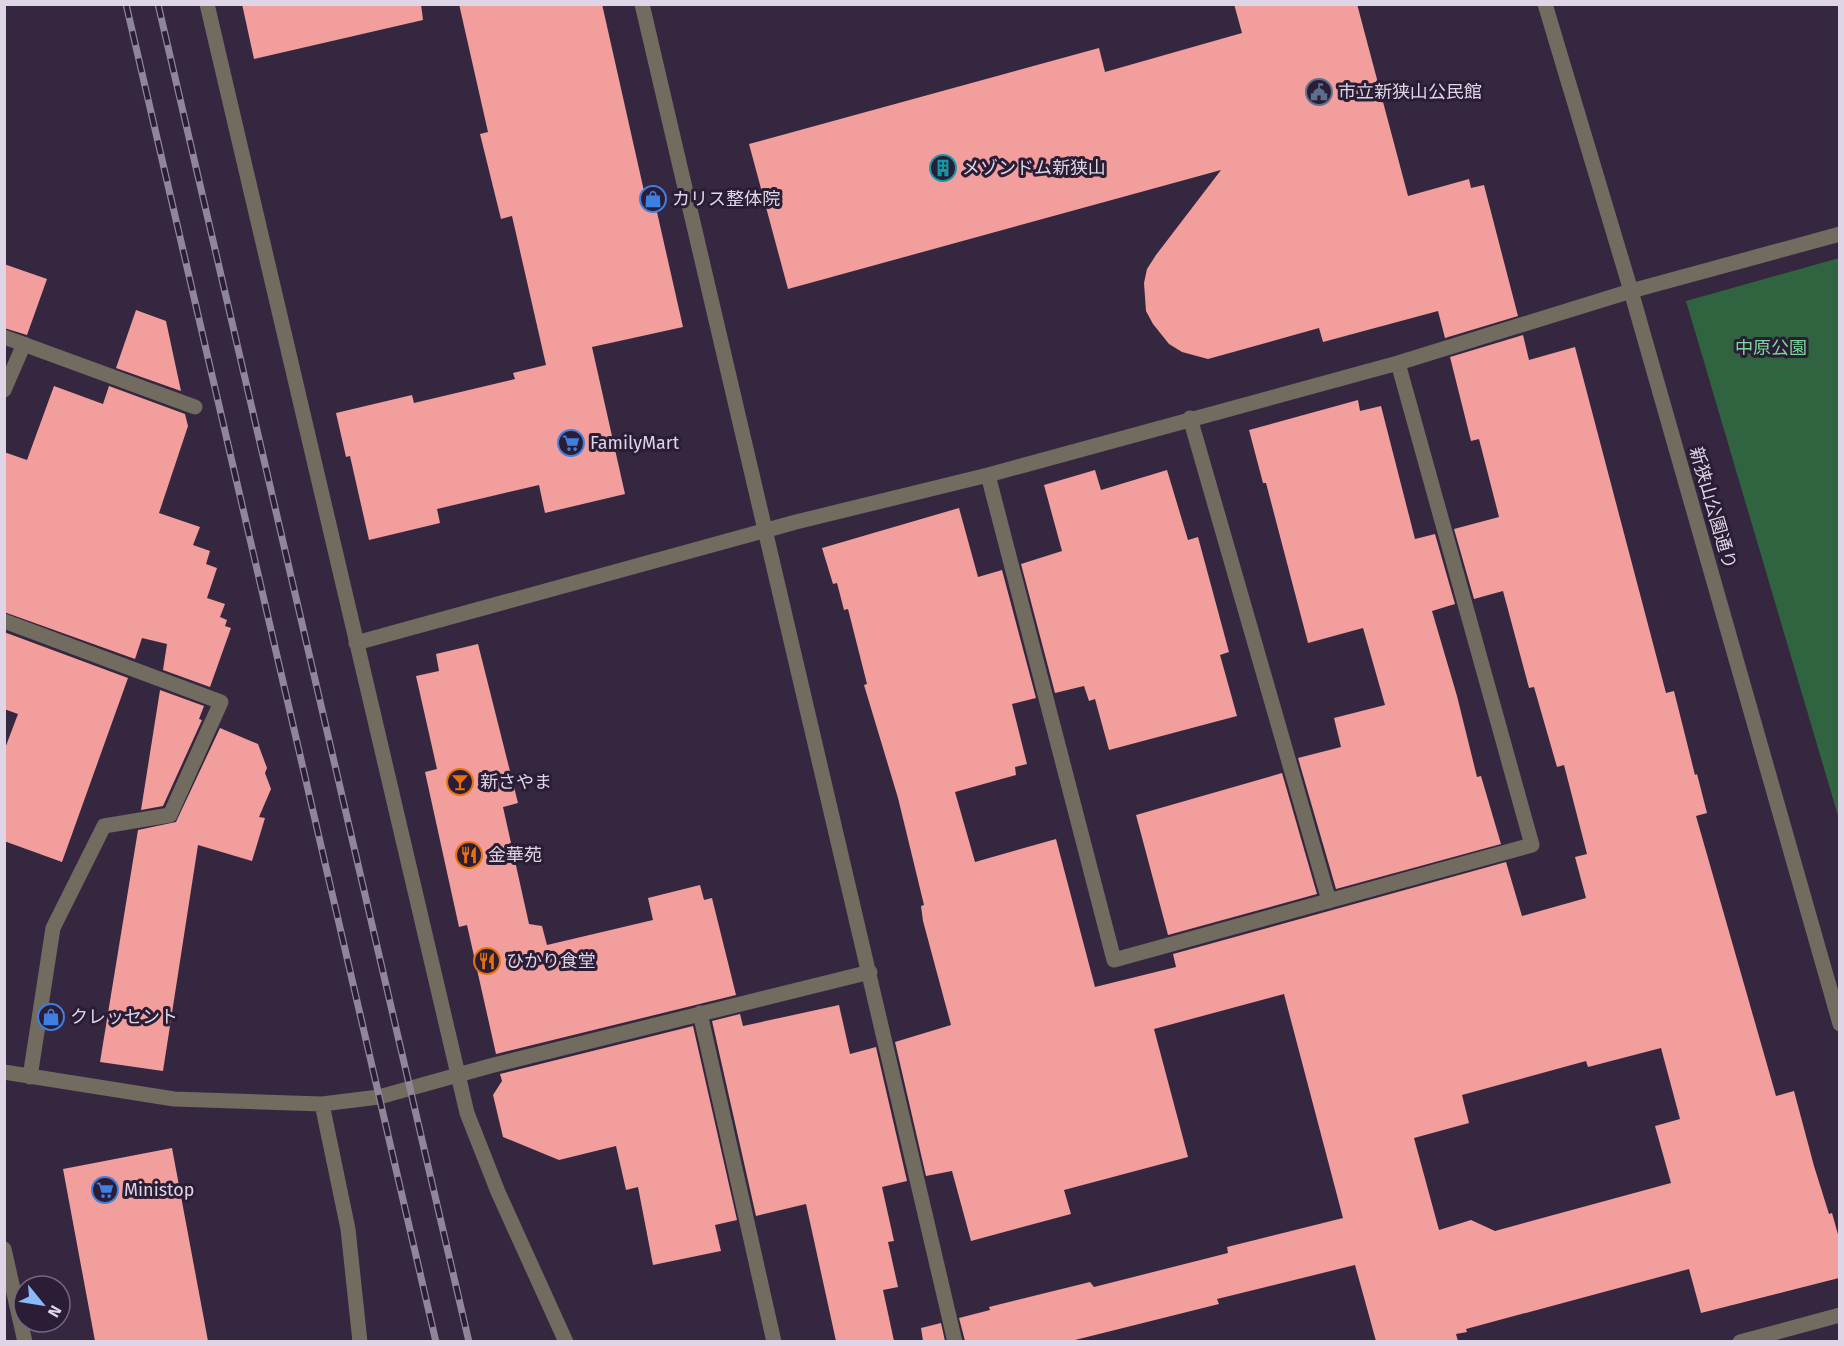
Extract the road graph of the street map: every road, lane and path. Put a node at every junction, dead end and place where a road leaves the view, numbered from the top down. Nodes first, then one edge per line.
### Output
1 (207, 4) edge
2 (642, 4) edge
3 (1545, 4) edge
4 (1839, 234) edge
5 (1631, 291) junction
6 (4, 337) edge
7 (24, 344) junction
8 (1398, 363) junction
9 (4, 390) edge
10 (195, 407) dead end
11 (1190, 418) junction
12 (988, 475) junction
13 (765, 532) junction
14 (4, 621) edge
15 (356, 643) junction
16 (1329, 902) junction
17 (870, 972) junction
18 (700, 1013) junction
19 (1839, 1024) edge
20 (4, 1072) edge
21 (457, 1075) junction
22 (30, 1077) junction
23 (322, 1104) junction
24 (4, 1249) edge
25 (1839, 1315) edge
26 (25, 1341) edge
27 (360, 1341) edge
28 (566, 1341) edge
29 (774, 1341) edge
30 (956, 1341) edge
31 (1740, 1341) edge

1 - 15 street
2 - 13 street
3 - 5 street, 新狭山公園通り
4 - 5 street
5 - 8 street
5 - 19 street, 新狭山公園通り
6 - 7 street
7 - 9 street
7 - 10 street
8 - 11 street
8 - 16 street
11 - 12 street
11 - 16 street
12 - 13 street
12 - 16 street
13 - 15 street
13 - 17 street
14 - 22 street
15 - 21 street
17 - 18 street
17 - 30 street
18 - 21 street
18 - 29 street
20 - 22 street
21 - 23 street
21 - 28 street
22 - 23 street
23 - 27 street
24 - 26 street
25 - 31 street

